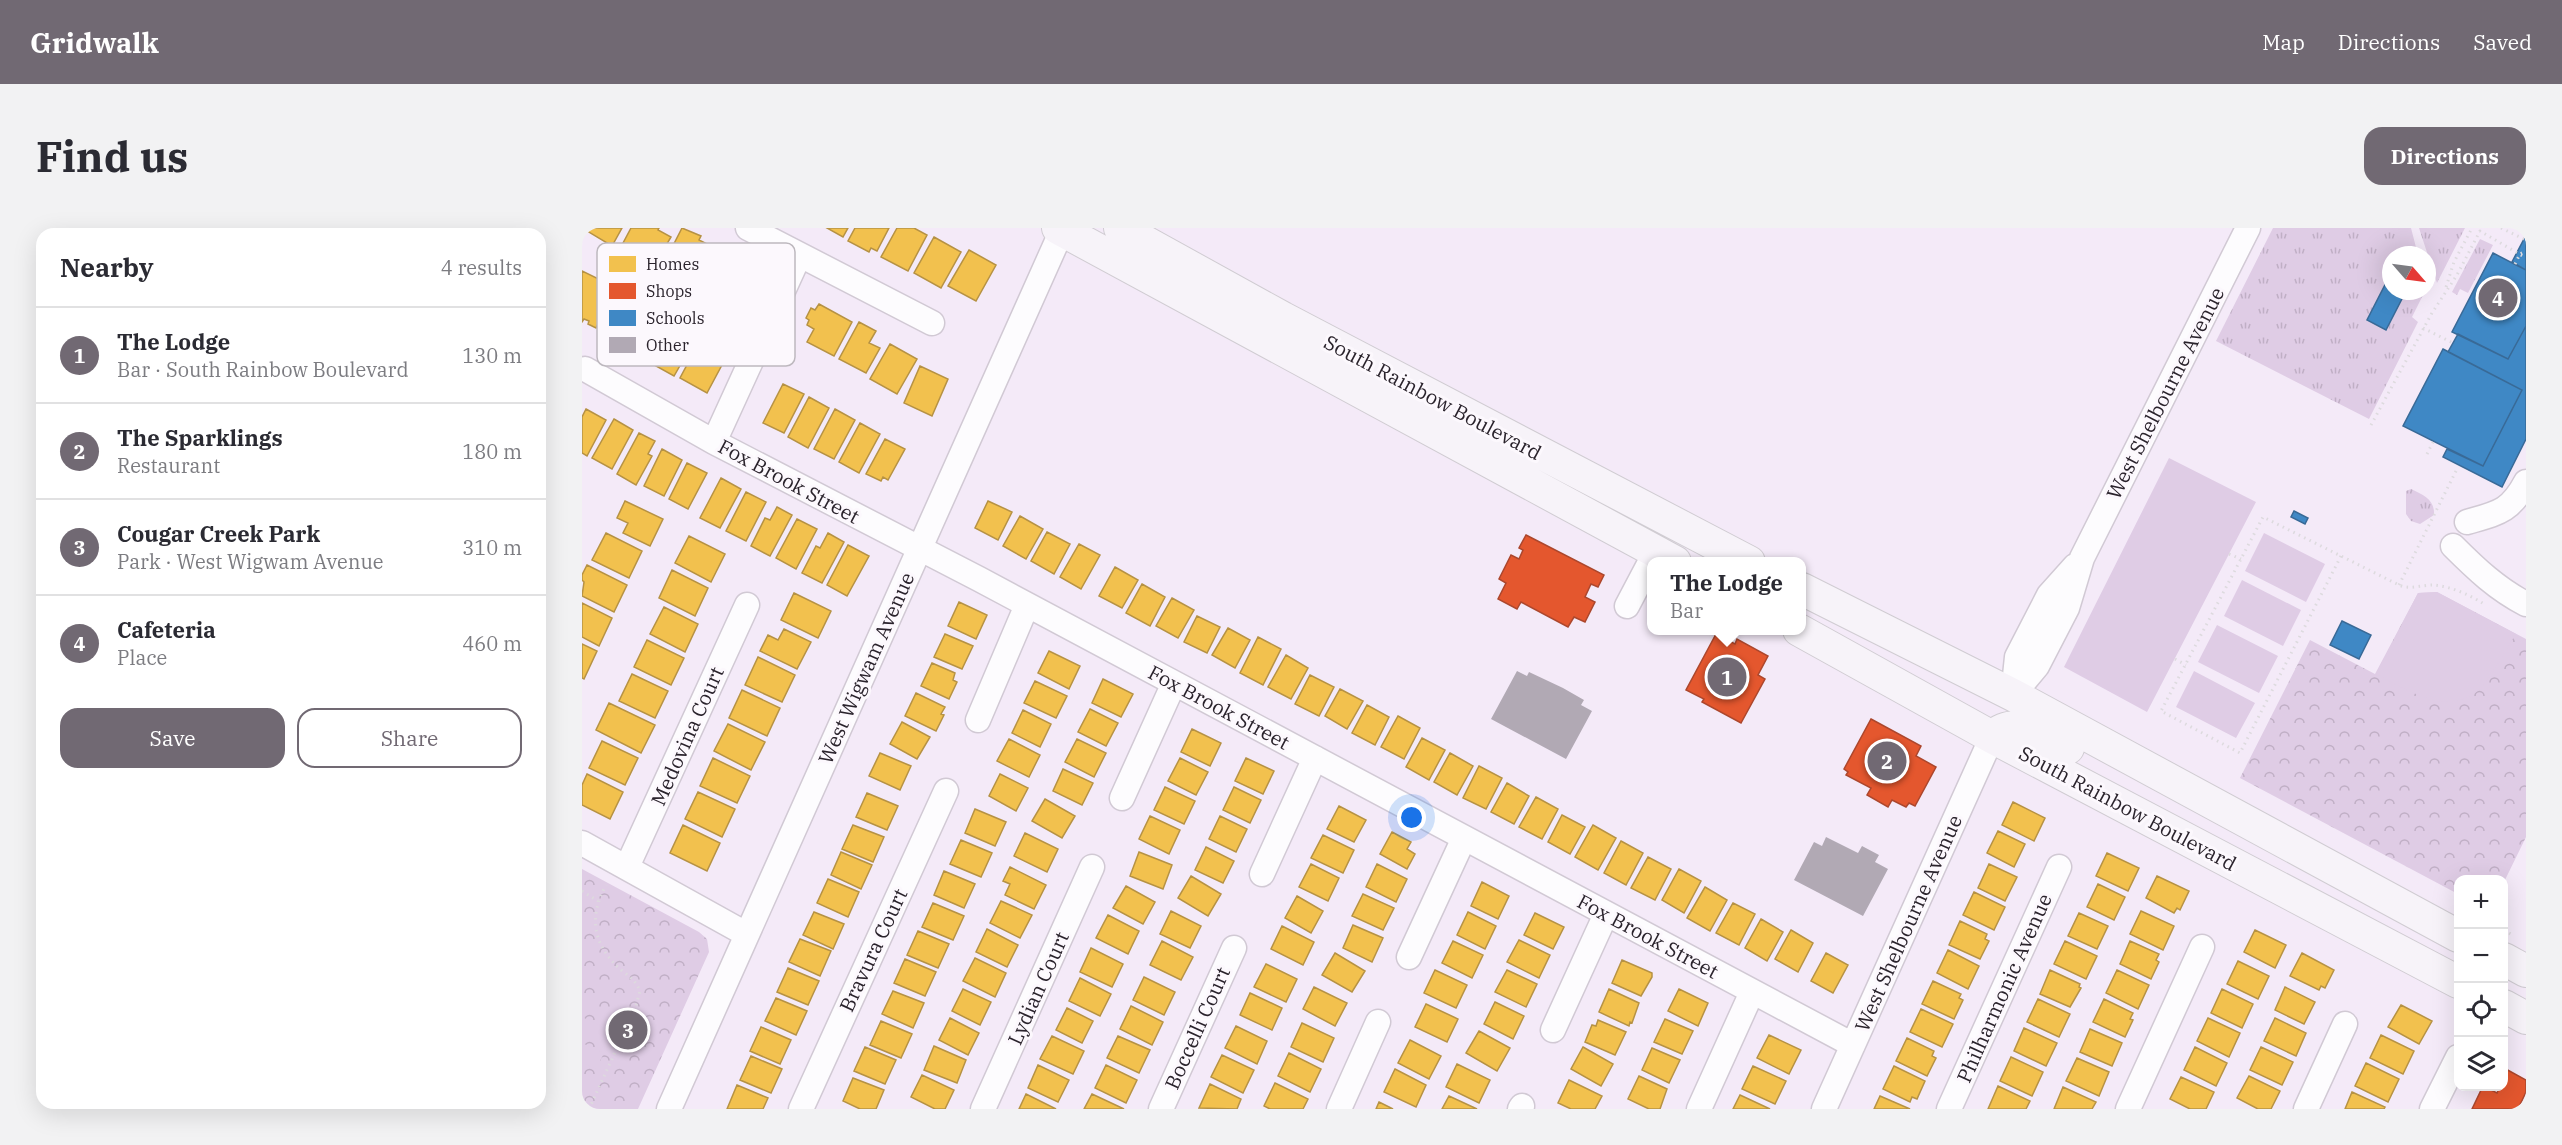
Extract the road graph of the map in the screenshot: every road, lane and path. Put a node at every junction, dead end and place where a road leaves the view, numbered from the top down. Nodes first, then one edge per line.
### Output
1 (748, 228) edge
2 (1120, 228) edge
3 (2248, 228) edge
4 (2472, 228) edge
5 (2501, 228) edge
6 (1061, 229) edge
7 (2526, 240) edge
8 (775, 243) edge
9 (2526, 245) edge
10 (2523, 252) edge
11 (795, 254) edge
12 (799, 256) junction
13 (2526, 258) edge
14 (2515, 264) dead end
15 (795, 265) edge
16 (2445, 289) junction
17 (932, 323) dead end
18 (2423, 328) junction
19 (2453, 343) dead end
20 (749, 366) edge
21 (585, 369) dead end
22 (1382, 403) junction
23 (2371, 425) dead end
24 (714, 442) junction
25 (2433, 442) dead end
26 (1523, 444) junction
27 (2427, 454) dead end
28 (2457, 469) dead end
29 (2526, 482) edge
30 (1538, 487) junction
31 (2467, 522) dead end
32 (1701, 537) junction
33 (2453, 546) dead end
34 (919, 550) junction
35 (2229, 554) dead end
36 (1666, 556) edge
37 (2341, 556) junction
38 (1741, 557) edge
39 (2241, 560) junction
40 (1647, 580) edge
41 (2399, 585) junction
42 (1806, 591) edge
43 (2526, 604) edge
44 (747, 605) dead end
45 (1027, 605) junction
46 (2486, 605) dead end
47 (1627, 606) dead end
48 (1806, 634) edge
49 (1846, 656) junction
50 (2175, 659) dead end
51 (2186, 665) junction
52 (1174, 683) junction
53 (2013, 695) junction
54 (978, 720) dead end
55 (1992, 736) junction
56 (1314, 759) junction
57 (2153, 770) junction
58 (946, 791) dead end
59 (1122, 798) dead end
60 (1464, 838) junction
61 (582, 843) edge
62 (627, 867) junction
63 (1092, 867) dead end
64 (2059, 867) dead end
65 (1262, 874) dead end
66 (606, 885) dead end
67 (582, 891) edge
68 (598, 901) junction
69 (2320, 908) junction
70 (1606, 914) junction
71 (747, 934) junction
72 (2454, 935) edge
73 (2454, 938) edge
74 (2202, 947) dead end
75 (1234, 948) dead end
76 (1408, 957) dead end
77 (2508, 961) edge
78 (2526, 971) edge
79 (2454, 980) edge
80 (1752, 992) junction
81 (2526, 992) edge
82 (2508, 994) edge
83 (2508, 1008) edge
84 (2526, 1018) edge
85 (1378, 1022) dead end
86 (2345, 1024) dead end
87 (1553, 1030) dead end
88 (1853, 1045) junction
89 (2454, 1065) edge
90 (589, 1109) edge
91 (669, 1109) edge
92 (801, 1109) edge
93 (983, 1109) edge
94 (1161, 1109) edge
95 (1339, 1109) edge
96 (1699, 1109) edge
97 (1824, 1109) edge
98 (1949, 1109) edge
99 (2128, 1109) edge
100 (2306, 1109) edge
101 (2432, 1109) edge

1 - 8 street
2 - 26 main road, South Rainbow Boulevard
3 - 53 street, West Shelbourne Avenue
4 - 16 path
5 - 7 path
6 - 22 main road, South Rainbow Boulevard
6 - 34 street, West Wigwam Avenue
9 - 10 path
10 - 13 path
10 - 14 path
10 - 16 path
11 - 12 street
12 - 15 street
12 - 17 street
16 - 18 path
18 - 19 path
18 - 23 path
20 - 24 street
21 - 24 street, Fox Brook Street
22 - 26 main road
22 - 30 main road, South Rainbow Boulevard
24 - 34 street, Fox Brook Street
25 - 27 path
26 - 32 main road, South Rainbow Boulevard
28 - 41 path
29 - 31 street
30 - 32 main road
30 - 36 main road, South Rainbow Boulevard
32 - 38 main road, South Rainbow Boulevard
33 - 43 street
34 - 45 street, Fox Brook Street
34 - 71 street, West Wigwam Avenue
35 - 39 path
37 - 39 path
37 - 41 path
37 - 51 path
39 - 51 path
40 - 47 street
41 - 46 path
42 - 53 main road
44 - 62 street, Medovina Court
45 - 52 street, Fox Brook Street
45 - 54 street
48 - 49 main road, South Rainbow Boulevard
49 - 53 main road
49 - 55 main road, South Rainbow Boulevard
50 - 51 path
52 - 56 street, Fox Brook Street
52 - 59 street
53 - 57 main road
55 - 57 main road
55 - 69 main road, South Rainbow Boulevard
55 - 88 street, West Shelbourne Avenue
56 - 60 street, Fox Brook Street
56 - 65 street
57 - 72 main road
58 - 92 street, Bravura Court
60 - 70 street, Fox Brook Street
60 - 76 street
61 - 62 street
62 - 71 street
63 - 93 street, Lydian Court
64 - 98 street, Philharmonic Avenue
66 - 68 path
67 - 68 path
68 - 90 path
69 - 73 main road
69 - 79 main road, South Rainbow Boulevard
70 - 80 street, Fox Brook Street
70 - 87 street
71 - 91 street, West Wigwam Avenue
74 - 99 street
75 - 94 street, Boccelli Court
77 - 78 main road
80 - 88 street, Fox Brook Street
80 - 96 street
81 - 82 main road
83 - 84 main road
85 - 95 street
86 - 100 street
88 - 97 street, West Shelbourne Avenue
89 - 101 street

